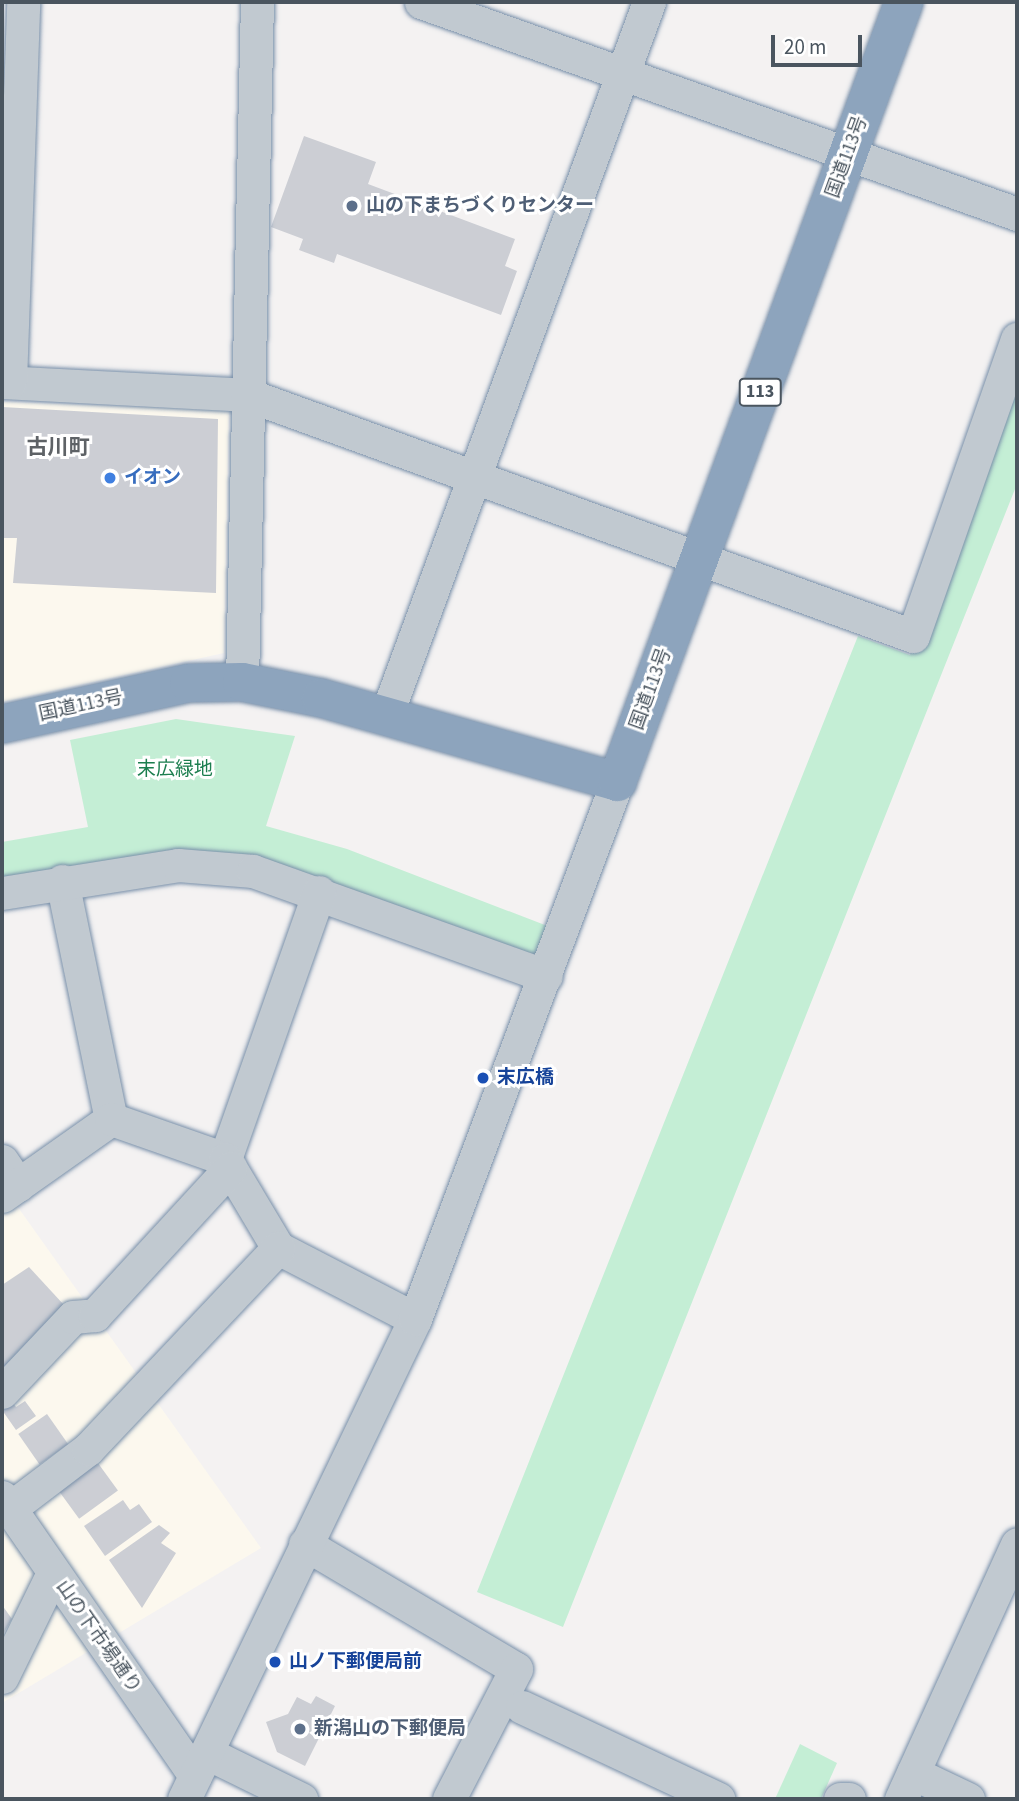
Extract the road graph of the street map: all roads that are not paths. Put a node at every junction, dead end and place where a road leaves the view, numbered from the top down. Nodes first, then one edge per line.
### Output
1 (23, 2) edge
2 (257, 2) edge
3 (421, 2) edge
4 (649, 2) edge
5 (904, 2) edge
6 (472, 11) edge
7 (621, 77) junction
8 (847, 156) junction
9 (1017, 214) edge
10 (1017, 340) edge
11 (6, 382) edge
12 (248, 395) junction
13 (474, 476) junction
14 (701, 556) junction
15 (242, 682) junction
16 (386, 716) junction
17 (2, 724) edge
18 (617, 782) junction
19 (62, 881) junction
20 (319, 892) junction
21 (2, 893) edge
22 (545, 976) junction
23 (111, 1119) junction
24 (228, 1163) junction
25 (7, 1181) edge
26 (278, 1248) junction
27 (415, 1319) junction
28 (2, 1392) edge
29 (6, 1503) edge
30 (305, 1544) junction
31 (1017, 1544) edge
32 (53, 1573) junction
33 (2, 1677) edge
34 (522, 1707) dead end
35 (195, 1784) edge
36 (907, 1786) edge
37 (302, 1799) edge
38 (450, 1799) edge
39 (718, 1799) edge
40 (840, 1799) edge
41 (849, 1799) edge
42 (968, 1799) edge

1 - 11 street
2 - 12 street
3 - 6 street
4 - 7 street
5 - 8 highway, 国道113号 / 113
6 - 7 street
7 - 8 street
7 - 13 street
8 - 9 street
8 - 14 highway, 国道113号 / 113
10 - 14 street
11 - 12 street
12 - 13 street
12 - 15 street
13 - 14 street
13 - 16 street
14 - 18 highway, 国道113号 / 113
15 - 16 highway, 国道113号
15 - 17 highway, 国道113号
16 - 18 highway, 国道113号
18 - 22 street
19 - 20 street
19 - 21 street
19 - 23 street
20 - 22 street
20 - 24 street
22 - 27 street
23 - 24 street
23 - 25 street
24 - 26 street
24 - 28 street
26 - 27 street
26 - 29 street
27 - 30 street
29 - 32 street, 山の下市場通り
30 - 35 street
30 - 38 street
31 - 36 street
32 - 33 street
32 - 35 street, 山の下市場通り
34 - 39 street
35 - 37 street
36 - 42 street
40 - 41 street

